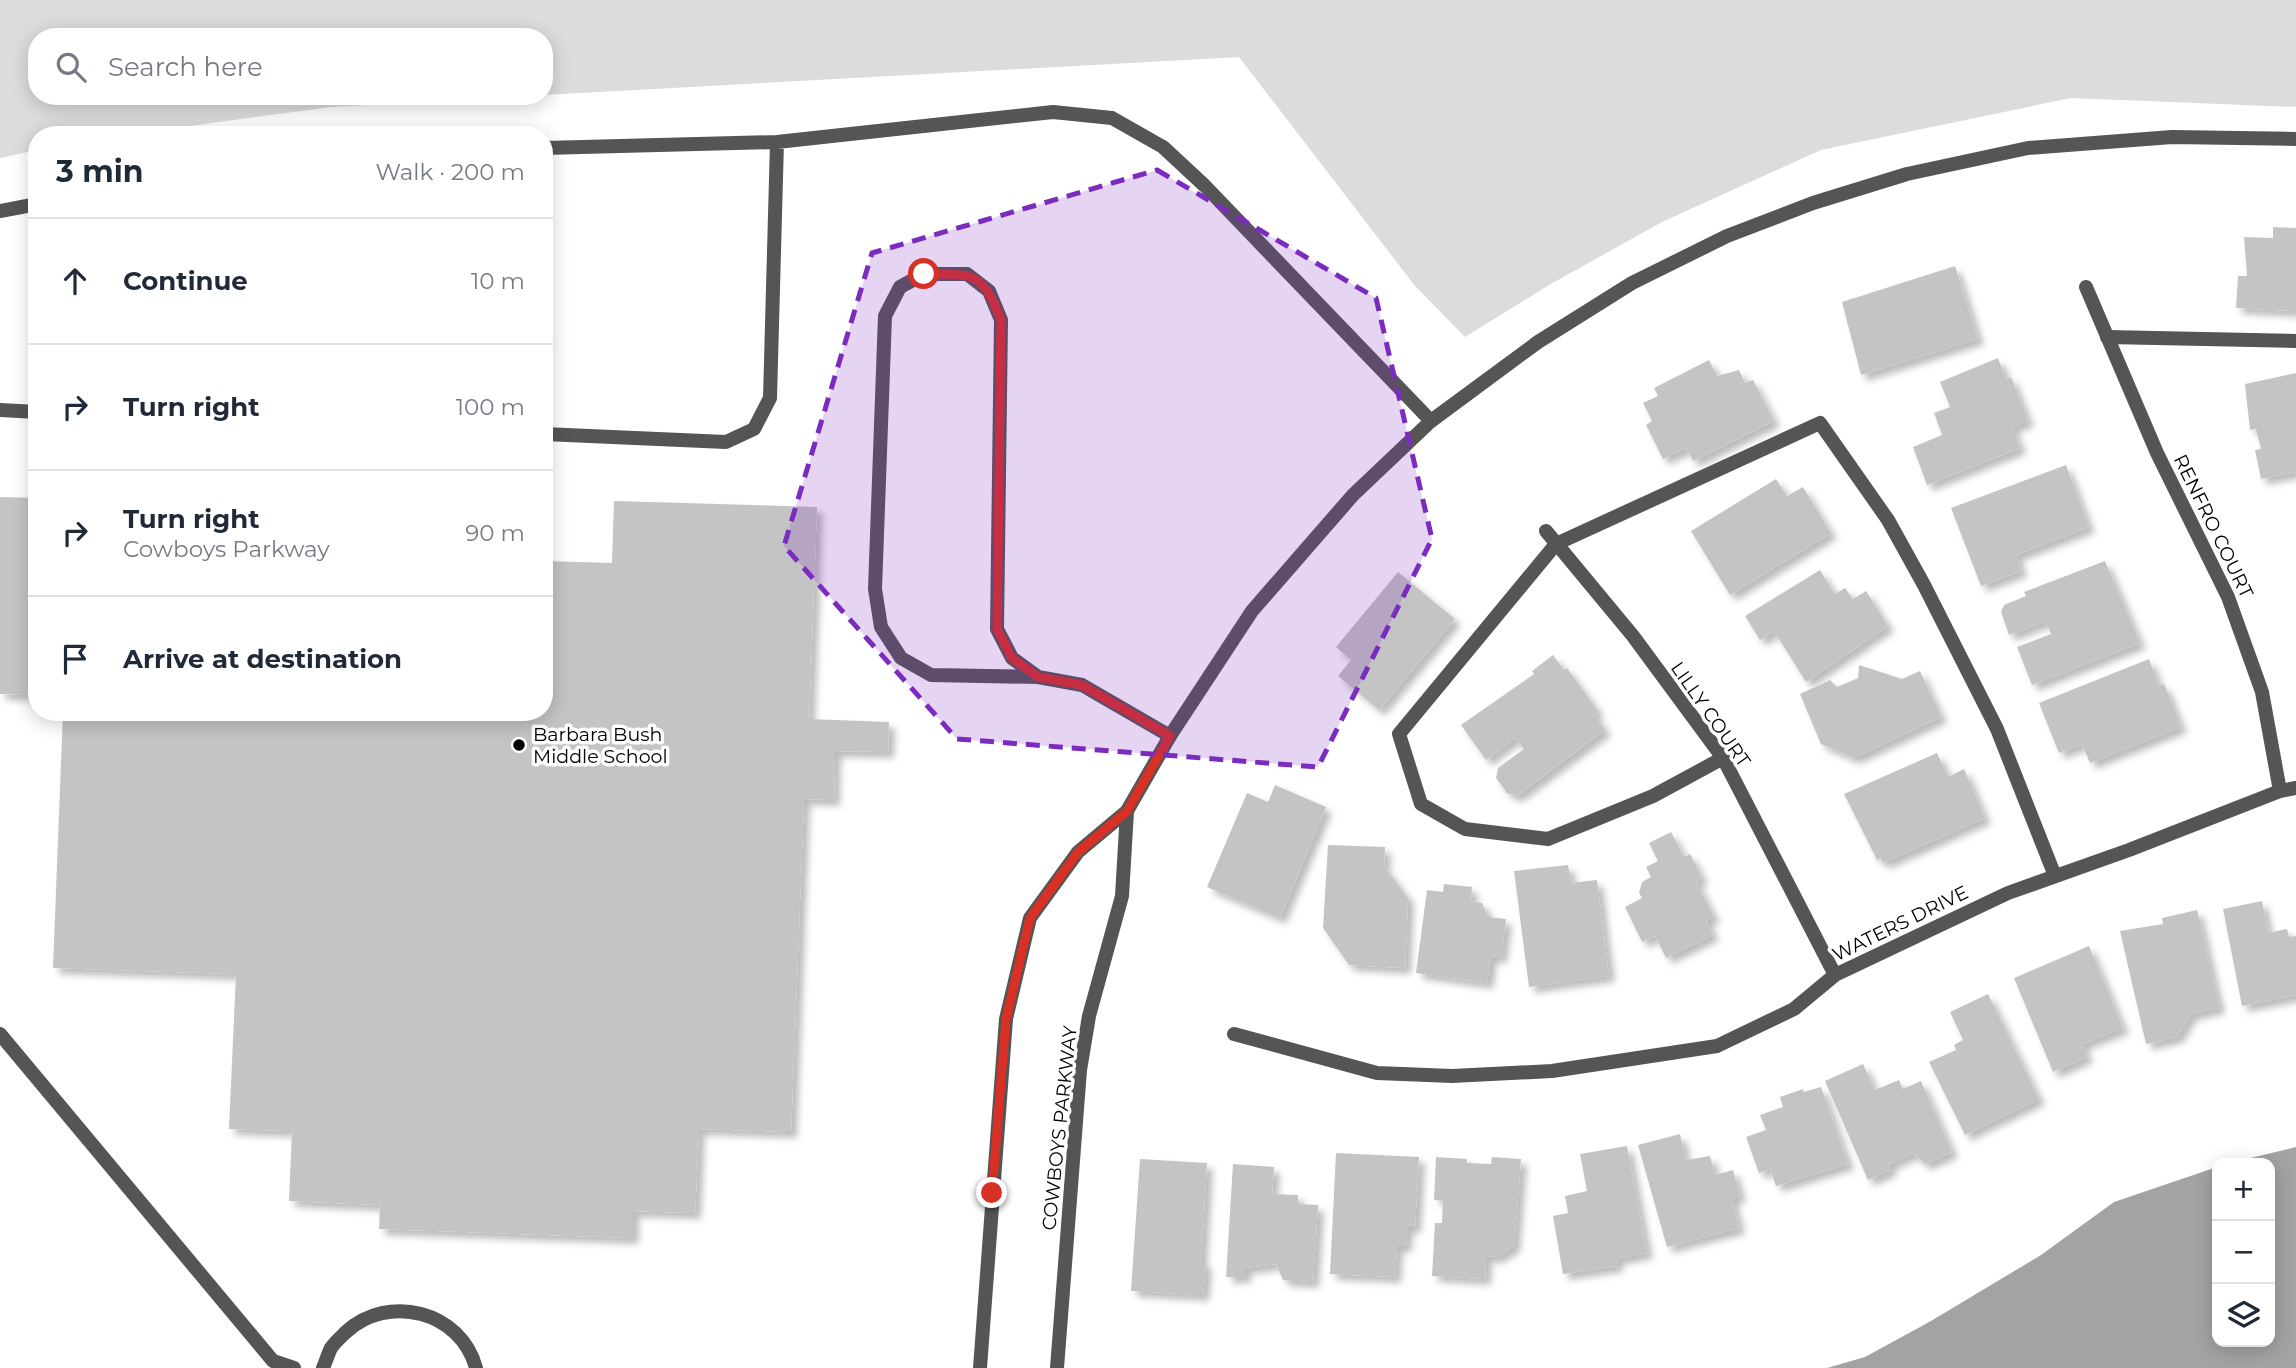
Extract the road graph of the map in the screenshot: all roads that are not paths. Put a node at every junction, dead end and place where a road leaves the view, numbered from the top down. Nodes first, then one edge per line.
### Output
1 (2296, 139) edge
2 (776, 142) junction
3 (553, 148) edge
4 (28, 206) edge
5 (0, 211) edge
6 (2086, 287) dead end
7 (2107, 337) junction
8 (2296, 341) edge
9 (0, 410) edge
10 (28, 412) edge
11 (1431, 421) junction
12 (553, 434) edge
13 (1546, 531) dead end
14 (1556, 544) junction
15 (1038, 677) junction
16 (1170, 736) junction
17 (1723, 758) junction
18 (2296, 788) edge
19 (2280, 791) junction
20 (1127, 811) junction
21 (2055, 876) junction
22 (1835, 975) junction
23 (0, 1034) edge
24 (1234, 1034) dead end
25 (294, 1368) edge
26 (323, 1368) edge
27 (476, 1368) edge
28 (979, 1368) edge
29 (1057, 1368) edge

1 - 11 street, COWBOYS PARKWAY
2 - 3 street
2 - 11 street
2 - 12 street
4 - 5 street
6 - 7 street, RENFRO COURT
7 - 8 street
7 - 19 street, RENFRO COURT
9 - 10 street
11 - 16 street, COWBOYS PARKWAY
13 - 14 street, LILLY COURT
14 - 17 street, LILLY COURT
14 - 17 street
14 - 21 street
15 - 15 street
15 - 16 street
16 - 20 street, COWBOYS PARKWAY
17 - 22 street, LILLY COURT
18 - 19 street, WATERS DRIVE
19 - 21 street, WATERS DRIVE
20 - 28 street, COWBOYS PARKWAY
20 - 29 street, COWBOYS PARKWAY
21 - 22 street, WATERS DRIVE
22 - 24 street, WATERS DRIVE
23 - 25 street
26 - 27 street

